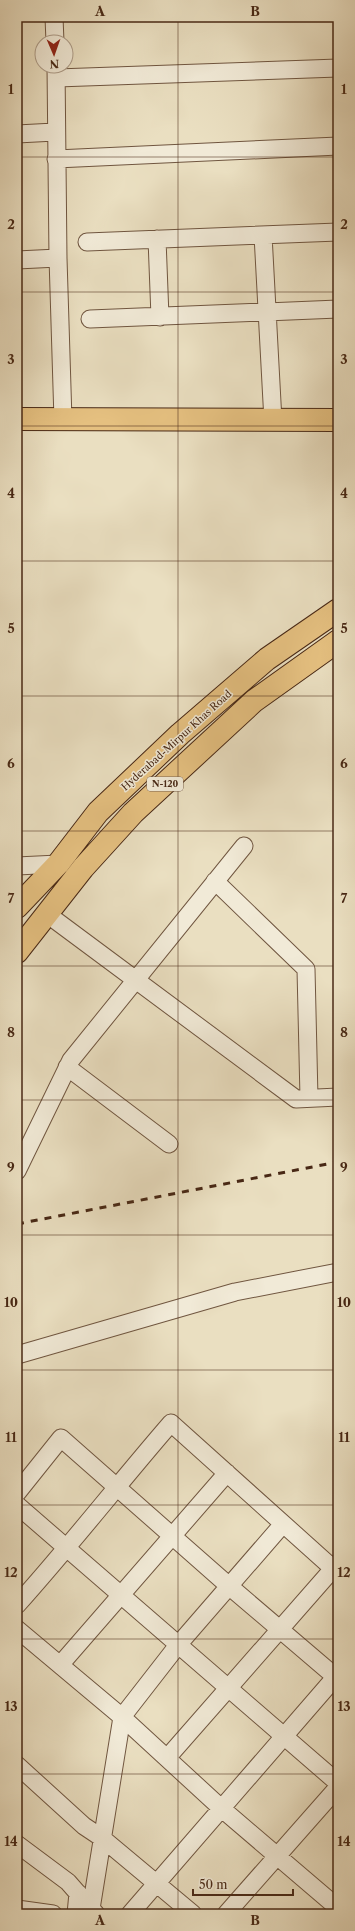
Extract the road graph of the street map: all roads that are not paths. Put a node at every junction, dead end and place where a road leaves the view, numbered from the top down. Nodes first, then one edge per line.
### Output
1 (54, 17) edge
2 (55, 34) edge
3 (338, 68) edge
4 (74, 72) edge
5 (56, 74) edge
6 (55, 132) junction
7 (17, 134) edge
8 (338, 146) edge
9 (56, 159) junction
10 (338, 232) edge
11 (263, 235) junction
12 (157, 239) junction
13 (87, 242) dead end
14 (58, 258) junction
15 (17, 260) edge
16 (338, 309) edge
17 (267, 312) junction
18 (160, 317) junction
19 (90, 319) dead end
20 (17, 419) edge
21 (63, 420) junction
22 (338, 420) edge
23 (273, 421) junction
24 (338, 610) edge
25 (338, 641) edge
26 (244, 846) dead end
27 (58, 864) junction
28 (17, 866) edge
29 (215, 881) junction
30 (17, 907) edge
31 (47, 914) junction
32 (17, 952) edge
33 (136, 979) junction
34 (67, 1067) junction
35 (338, 1097) edge
36 (309, 1098) junction
37 (169, 1144) dead end
38 (17, 1172) edge
39 (338, 1272) edge
40 (17, 1355) edge
41 (227, 1473) junction
42 (115, 1487) junction
43 (17, 1493) edge
44 (17, 1505) edge
45 (283, 1524) junction
46 (172, 1536) junction
47 (67, 1549) junction
48 (336, 1568) edge
49 (229, 1586) junction
50 (121, 1594) junction
51 (17, 1605) edge
52 (17, 1629) edge
53 (279, 1630) junction
54 (178, 1645) junction
55 (60, 1664) junction
56 (337, 1677) edge
57 (229, 1690) junction
58 (122, 1716) junction
59 (283, 1737) junction
60 (167, 1758) junction
61 (17, 1765) edge
62 (338, 1783) edge
63 (338, 1787) edge
64 (221, 1808) junction
65 (102, 1838) junction
66 (18, 1844) edge
67 (277, 1857) junction
68 (157, 1883) junction
69 (336, 1903) edge
70 (17, 1909) edge
71 (88, 1912) edge
72 (53, 1914) edge
73 (130, 1914) edge
74 (194, 1914) edge
75 (226, 1914) edge

1 - 2 street
3 - 4 street
5 - 6 street
6 - 7 street
6 - 9 street
8 - 9 street
9 - 14 street
10 - 11 street
11 - 12 street
11 - 17 street
12 - 13 street
12 - 18 street
14 - 15 street
14 - 21 street
16 - 17 street
17 - 18 street
17 - 23 street
18 - 19 street
20 - 21 main road
21 - 23 main road
22 - 23 main road
24 - 27 main road, Hyderabad-Mirpur Khas Road / N-120
25 - 31 main road, N-120
26 - 29 street
27 - 28 street
27 - 30 main road, Hyderabad-Mirpur Khas Road / N-120
29 - 33 street
29 - 36 street
31 - 32 main road, N-120
31 - 33 street
33 - 34 street
33 - 36 street
34 - 37 street
34 - 38 street
35 - 36 street
39 - 40 street
41 - 42 street
41 - 45 street
41 - 46 street
42 - 43 street
42 - 46 street
42 - 47 street
44 - 47 street
45 - 48 street
45 - 49 street
46 - 49 street
46 - 50 street
47 - 50 street
47 - 51 street
48 - 53 street
49 - 53 street
49 - 54 street
50 - 54 street
50 - 55 street
52 - 55 street
53 - 56 street
53 - 57 street
54 - 57 street
54 - 58 street
55 - 58 street
56 - 59 street
57 - 59 street
57 - 60 street
58 - 60 street
58 - 65 street
59 - 62 street
59 - 64 street
60 - 64 street
61 - 65 street
63 - 67 street
64 - 67 street
64 - 68 street
65 - 68 street
65 - 71 street
66 - 71 street
67 - 69 street
67 - 75 street
68 - 73 street
68 - 74 street
70 - 72 street

